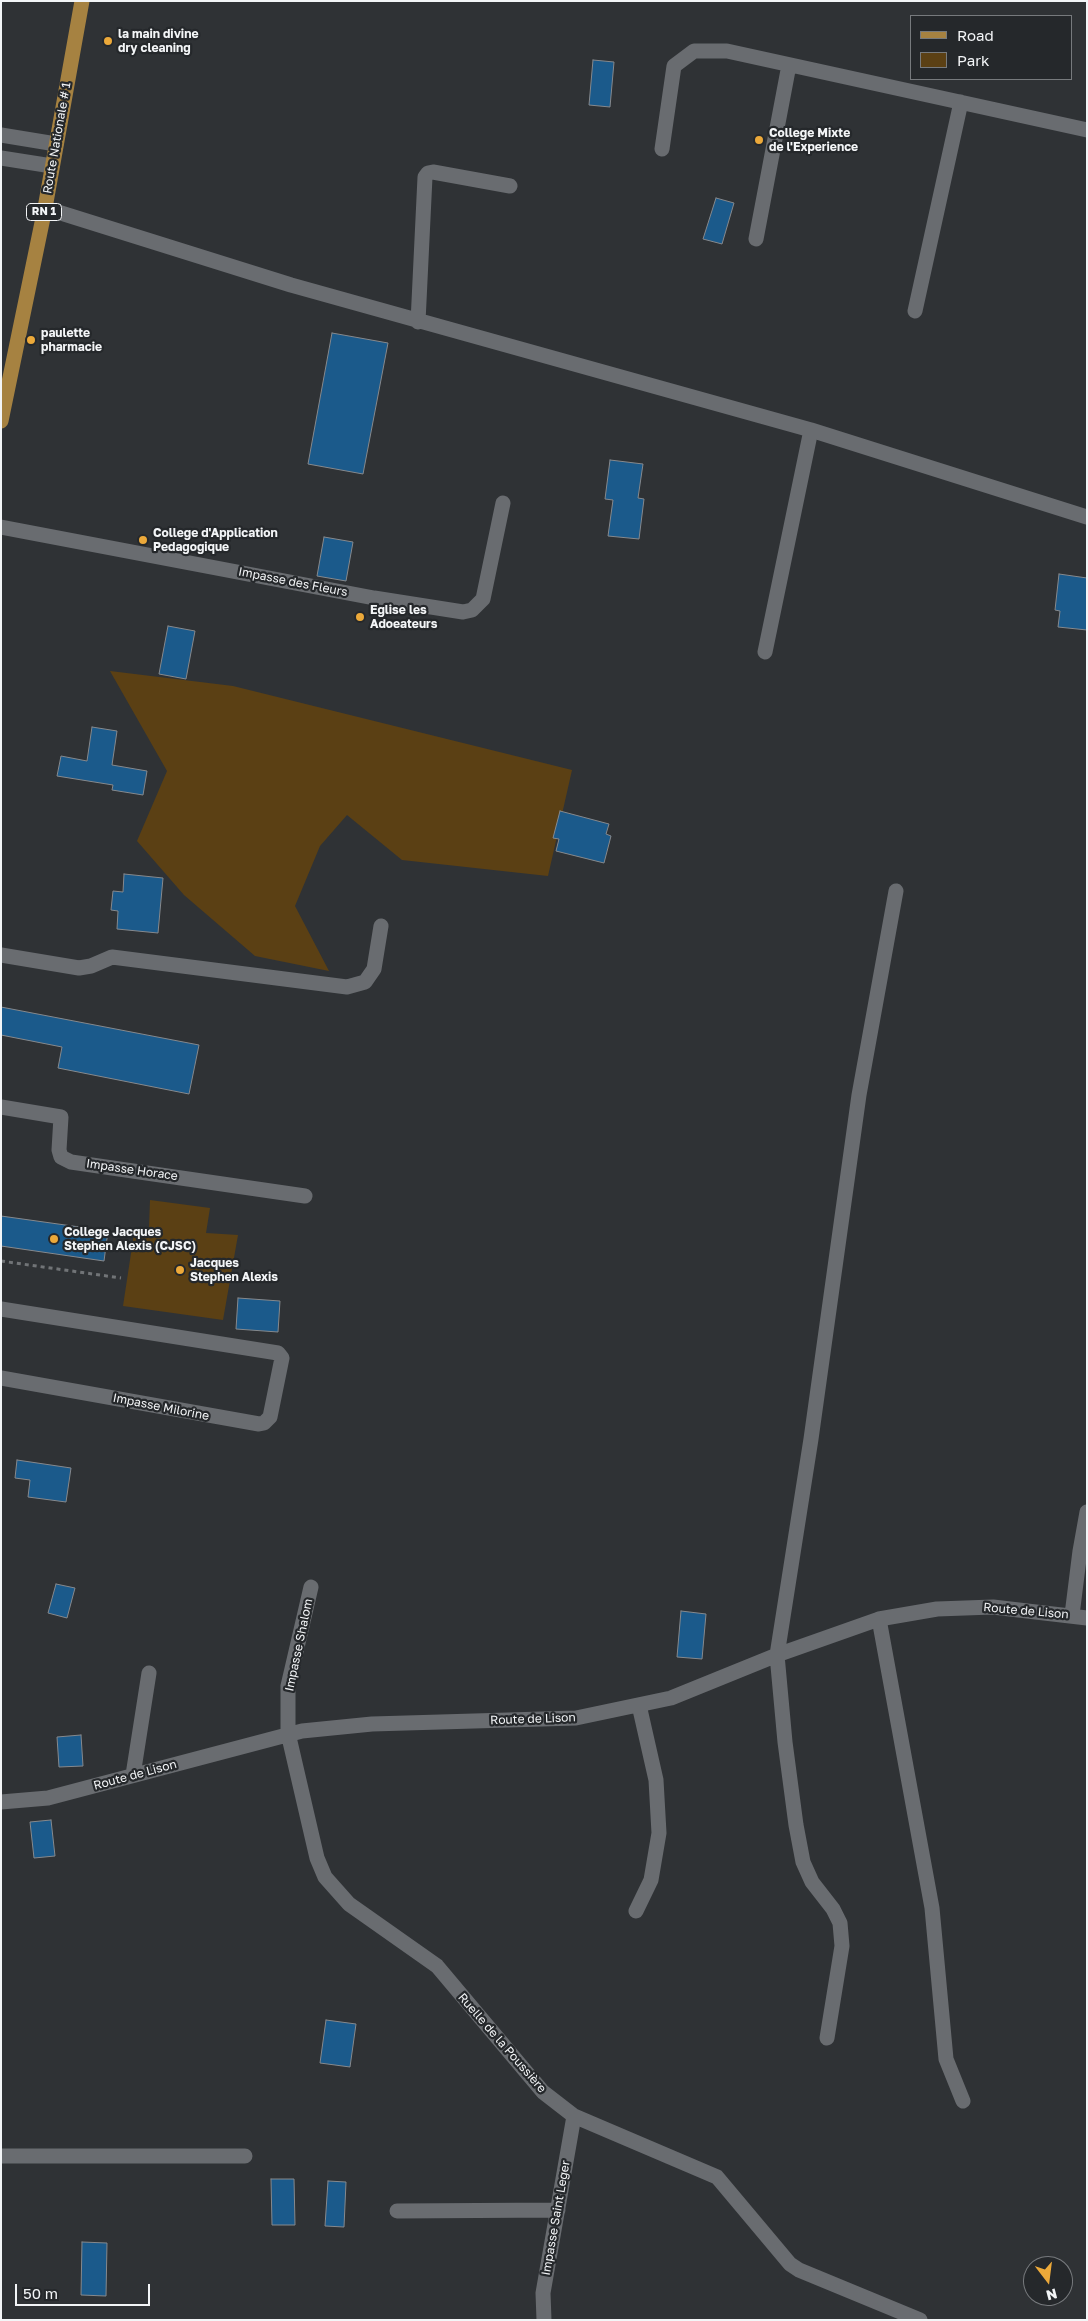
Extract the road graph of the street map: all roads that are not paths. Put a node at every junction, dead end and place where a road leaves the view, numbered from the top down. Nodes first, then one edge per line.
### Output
1 (82, 1) edge
2 (789, 65) junction
3 (961, 102) junction
4 (1087, 130) edge
5 (1, 136) edge
6 (56, 144) junction
7 (662, 149) dead end
8 (1, 158) edge
9 (52, 166) junction
10 (510, 186) dead end
11 (45, 208) junction
12 (756, 240) dead end
13 (915, 311) dead end
14 (418, 322) junction
15 (5, 385) edge
16 (1, 421) edge
17 (811, 430) junction
18 (503, 503) dead end
19 (1087, 517) edge
20 (1, 527) edge
21 (765, 652) dead end
22 (896, 891) dead end
23 (381, 926) dead end
24 (1, 955) edge
25 (1, 1107) edge
26 (305, 1196) dead end
27 (1, 1309) edge
28 (1, 1378) edge
29 (1087, 1512) edge
30 (311, 1587) dead end
31 (1080, 1617) edge
32 (879, 1619) junction
33 (777, 1655) junction
34 (149, 1673) dead end
35 (639, 1705) junction
36 (288, 1733) junction
37 (133, 1776) junction
38 (1, 1802) edge
39 (636, 1911) dead end
40 (827, 2038) dead end
41 (963, 2101) dead end
42 (574, 2116) junction
43 (1, 2156) edge
44 (245, 2156) dead end
45 (558, 2210) junction
46 (397, 2211) dead end
47 (914, 2318) edge
48 (544, 2320) edge

1 - 6 main road, Route Nationale # 1 / RN 1
2 - 3 street
2 - 7 street
2 - 12 street
3 - 4 street
3 - 13 street
5 - 6 street
6 - 9 main road, Route Nationale # 1 / RN 1
8 - 9 street
9 - 11 main road, Route Nationale # 1 / RN 1
10 - 14 street
11 - 14 street
11 - 15 main road, Route Nationale # 1 / RN 1
14 - 17 street
15 - 16 main road, Route Nationale # 1 / RN 1
17 - 19 street
17 - 21 street
18 - 20 street, Impasse des Fleurs
22 - 33 street
23 - 24 street
25 - 26 street, Impasse Horace
27 - 28 street, Impasse Milorine
29 - 31 street
30 - 36 street, Impasse Shalom
31 - 32 street, Route de Lison
32 - 33 street, Route de Lison
32 - 41 street
33 - 35 street, Route de Lison
33 - 40 street
34 - 37 street
35 - 36 street, Route de Lison
35 - 39 street
36 - 37 street, Route de Lison
36 - 42 street, Ruelle de la Poussière
37 - 38 street, Route de Lison
42 - 45 street, Impasse Saint Leger
42 - 47 street, Ruelle de la Poussière
43 - 44 street
45 - 46 street
45 - 48 street, Impasse Saint Leger

